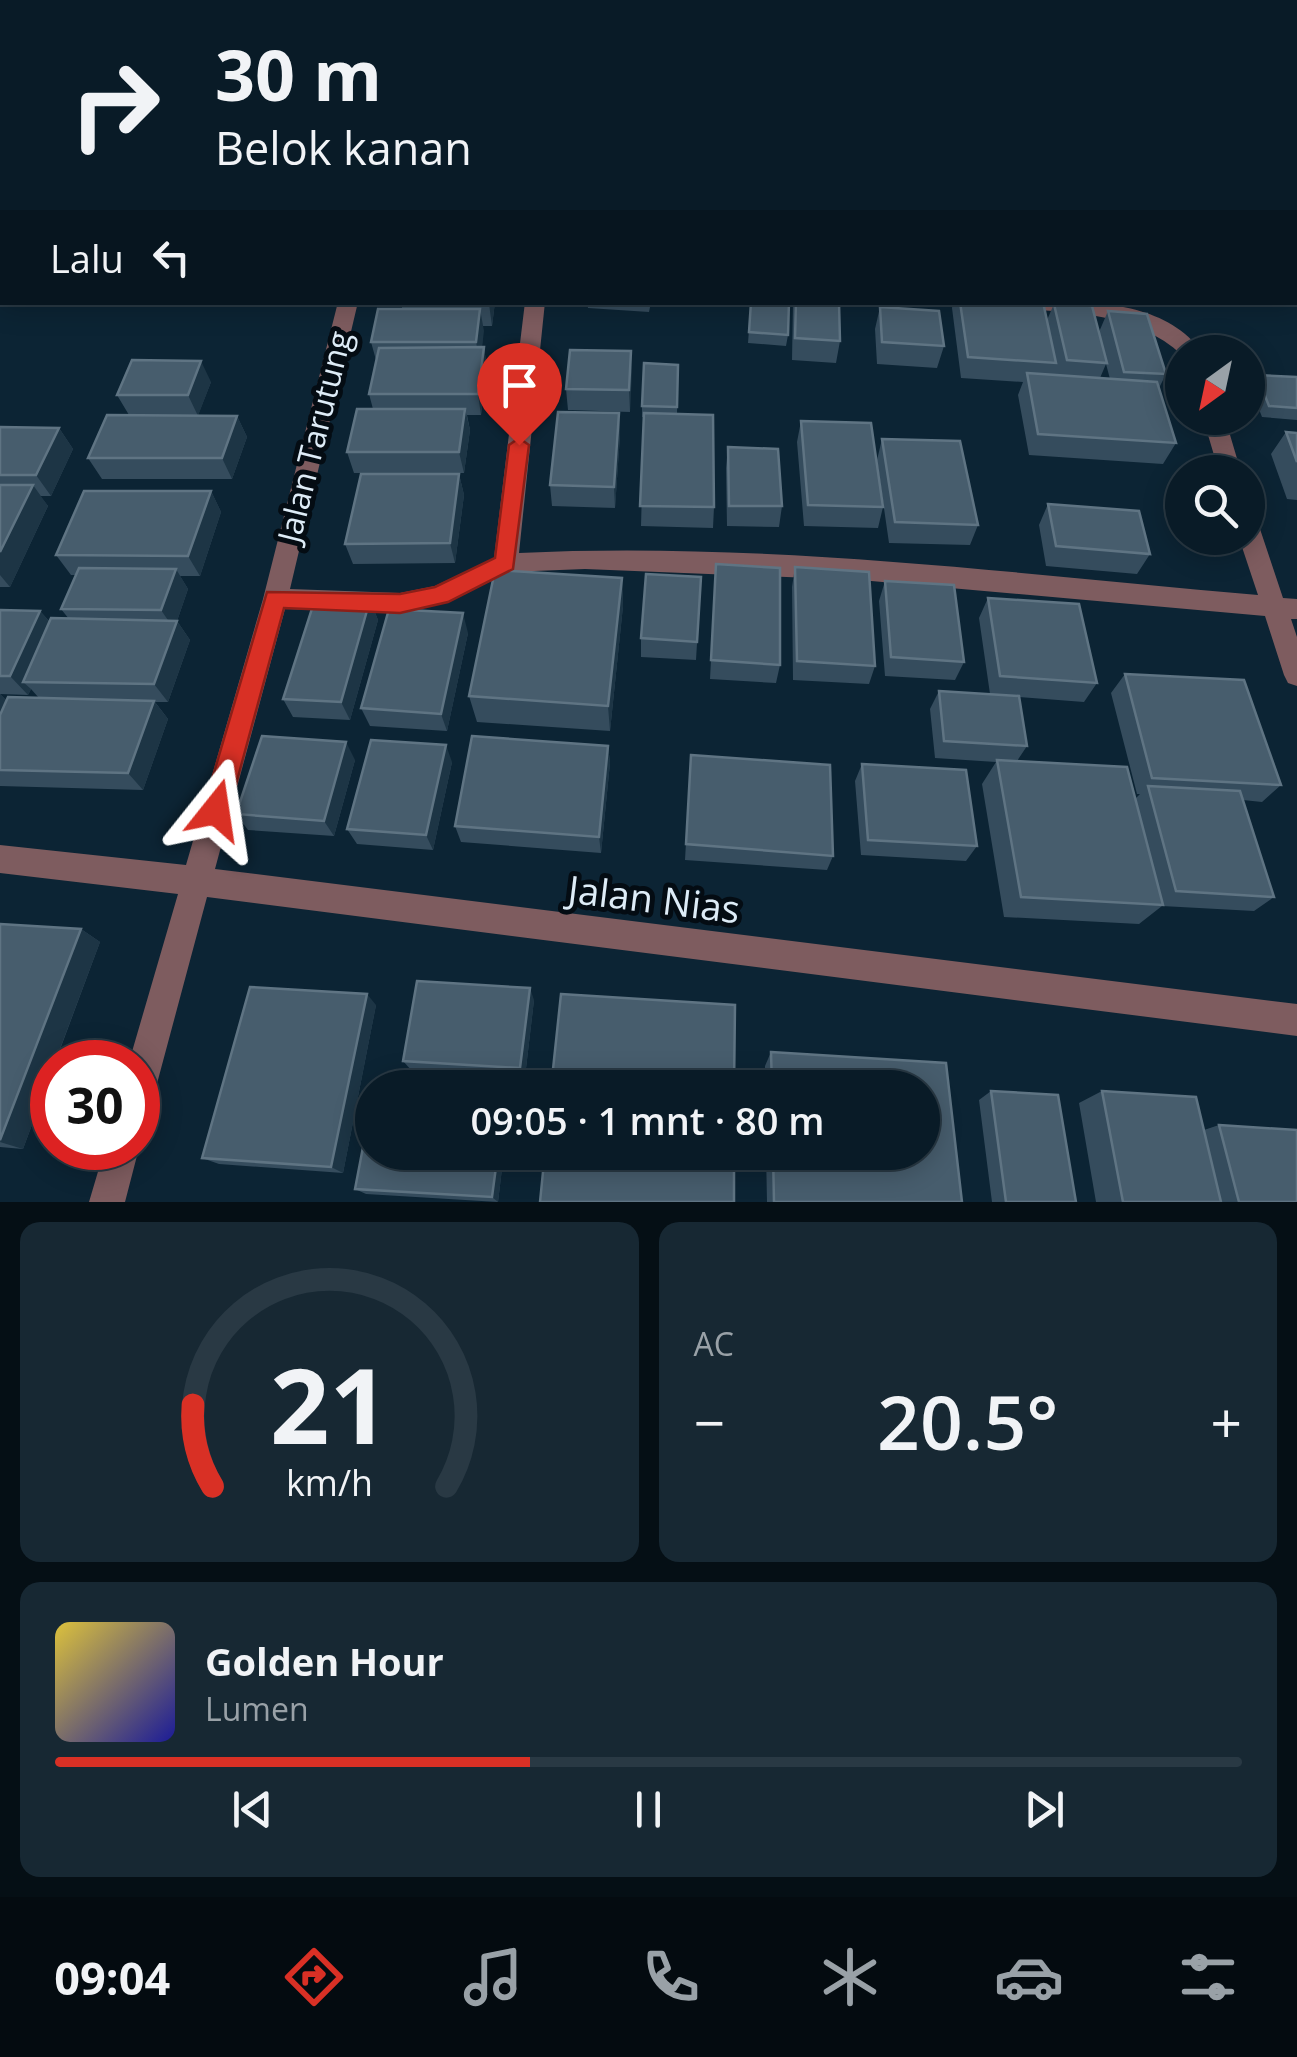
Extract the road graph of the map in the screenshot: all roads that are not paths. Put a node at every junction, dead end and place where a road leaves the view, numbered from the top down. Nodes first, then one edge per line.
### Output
1 (347, 305) edge
2 (535, 305) edge
3 (1043, 305) edge
4 (1171, 335) edge
5 (1260, 555) edge
6 (506, 563) junction
7 (275, 598) junction
8 (1284, 608) edge
9 (1297, 675) edge
10 (0, 859) edge
11 (196, 880) junction
12 (1297, 1020) edge
13 (152, 1040) edge
14 (115, 1170) edge
15 (106, 1202) edge

1 - 7 street, Jalan Tarutung
2 - 6 street
3 - 4 street
5 - 8 street
6 - 7 street
6 - 8 street
7 - 11 street, Jalan Tarutung
8 - 9 street
10 - 11 street, Jalan Nias
11 - 12 street, Jalan Nias
11 - 13 street, Jalan Tarutung
14 - 15 street

